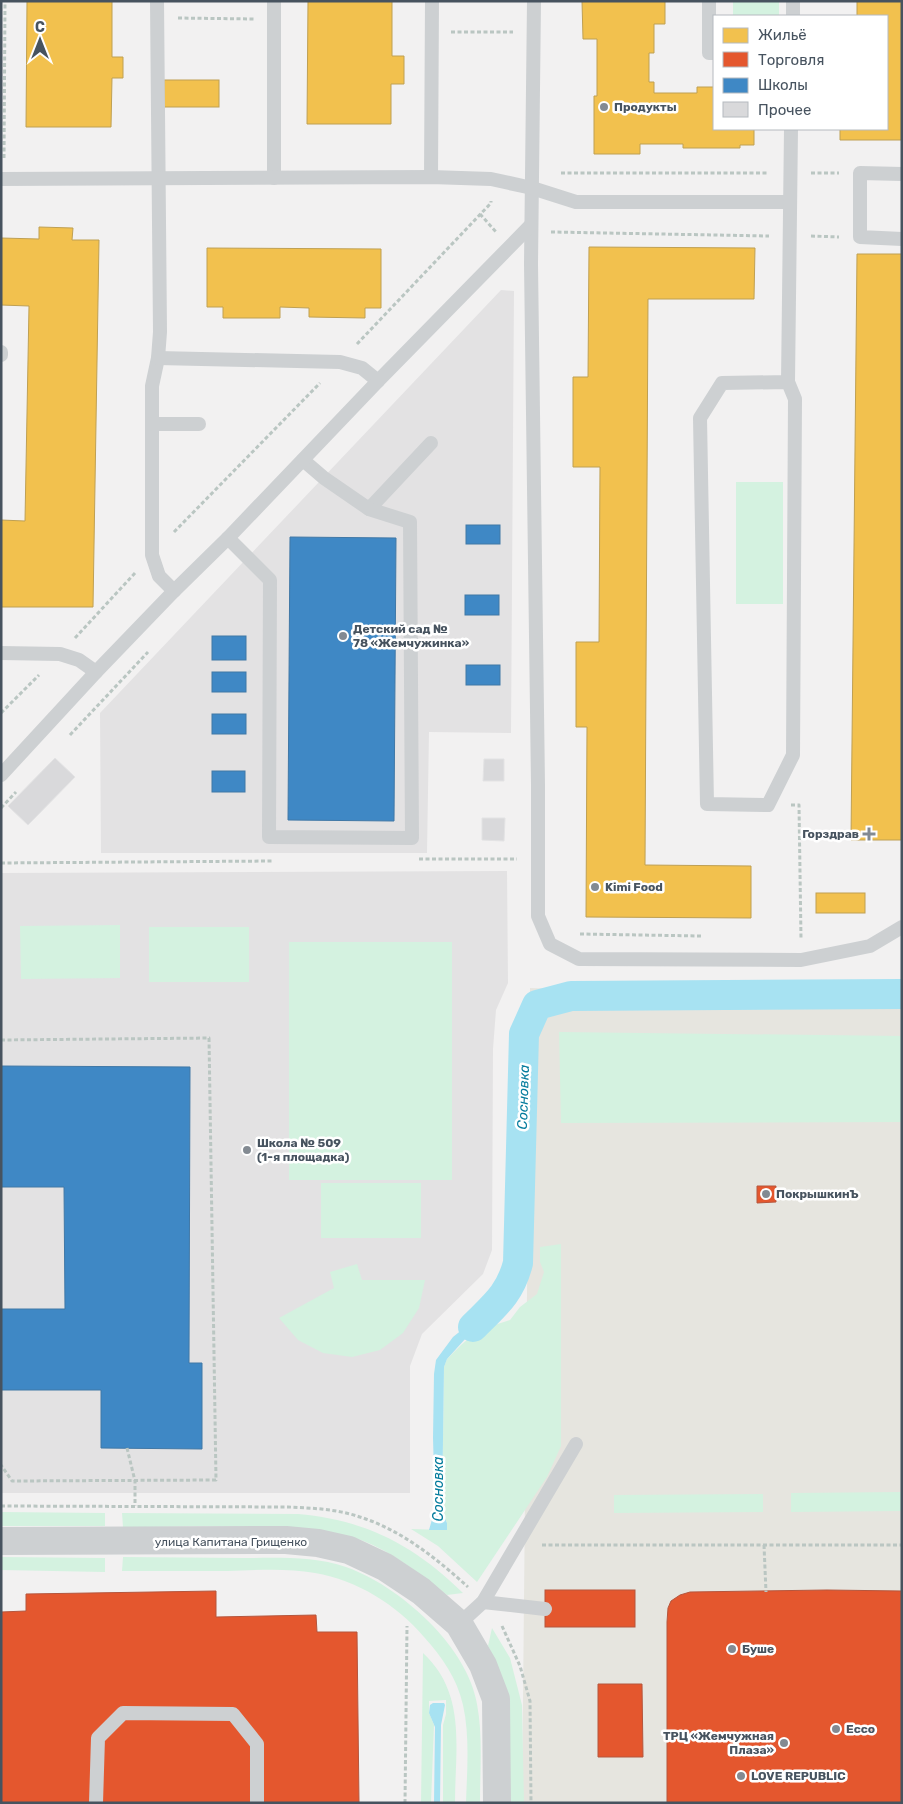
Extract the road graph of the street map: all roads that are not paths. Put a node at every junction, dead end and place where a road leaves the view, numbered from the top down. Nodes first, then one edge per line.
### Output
1 (157, 1) edge
2 (274, 1) edge
3 (432, 1) edge
4 (534, 1) edge
5 (709, 1) edge
6 (793, 1) edge
7 (793, 15) edge
8 (713, 53) edge
9 (791, 130) edge
10 (902, 174) edge
11 (431, 177) junction
12 (274, 178) junction
13 (3, 179) edge
14 (158, 179) junction
15 (532, 188) junction
16 (790, 202) junction
17 (531, 226) junction
18 (902, 239) edge
19 (158, 358) junction
20 (378, 380) junction
21 (788, 382) junction
22 (152, 424) junction
23 (199, 424) dead end
24 (431, 443) dead end
25 (303, 460) junction
26 (369, 509) junction
27 (228, 538) junction
28 (174, 591) junction
29 (1, 653) edge
30 (96, 672) junction
31 (1, 775) edge
32 (902, 928) edge
33 (576, 1444) dead end
34 (1, 1541) edge
35 (483, 1602) junction
36 (545, 1609) dead end
37 (459, 1624) junction
38 (96, 1803) edge
39 (257, 1803) edge
40 (497, 1803) edge

1 - 14 lane
2 - 12 lane
3 - 11 lane
4 - 15 lane
5 - 8 lane
6 - 7 lane
9 - 16 lane
10 - 18 lane
11 - 12 lane
11 - 15 lane
12 - 14 lane
13 - 14 lane
14 - 19 lane
15 - 16 lane
15 - 17 lane
16 - 21 lane
17 - 20 lane
17 - 32 lane
19 - 20 lane
19 - 22 lane
20 - 25 lane
21 - 21 lane
22 - 23 lane
22 - 28 lane
24 - 26 lane
25 - 26 lane
25 - 27 lane
26 - 27 lane
27 - 28 lane
28 - 30 lane
29 - 30 lane
30 - 31 lane
33 - 35 lane
34 - 37 street, улица Капитана Грищенко
35 - 36 lane
35 - 37 lane
37 - 40 street, улица Капитана Грищенко
38 - 39 lane

